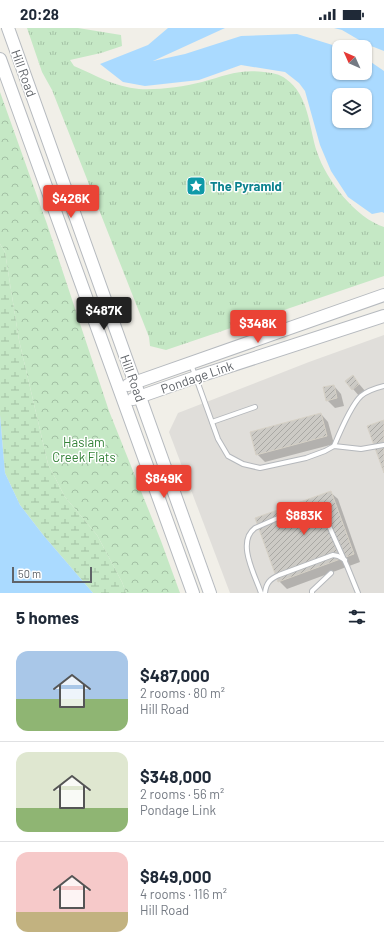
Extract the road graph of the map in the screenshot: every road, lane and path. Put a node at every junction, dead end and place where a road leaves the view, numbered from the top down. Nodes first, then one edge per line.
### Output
1 (8, 28) edge
2 (0, 59) edge
3 (384, 295) edge
4 (384, 316) edge
5 (191, 364) junction
6 (196, 377) junction
7 (135, 382) junction
8 (384, 386) edge
9 (120, 388) junction
10 (140, 397) junction
11 (124, 402) junction
12 (255, 407) dead end
13 (212, 422) junction
14 (384, 445) edge
15 (334, 446) junction
16 (345, 560) junction
17 (331, 573) dead end
18 (193, 593) edge
19 (210, 593) edge
20 (261, 593) edge
21 (265, 593) edge
22 (312, 593) edge
23 (358, 593) edge

1 - 7 main road, Hill Road
2 - 9 main road, Hill Road
3 - 5 main road, Pondage Link
4 - 6 main road, Pondage Link
5 - 6 lane
5 - 7 main road, Pondage Link
6 - 10 main road, Pondage Link
6 - 13 lane
7 - 9 main road, Pondage Link
7 - 10 main road, Hill Road
8 - 15 lane
9 - 11 main road, Hill Road
10 - 11 main road, Pondage Link
10 - 19 main road, Hill Road
11 - 18 main road, Hill Road
12 - 13 lane
13 - 15 lane
14 - 15 lane
16 - 20 lane
16 - 21 lane
16 - 23 lane
17 - 22 lane

